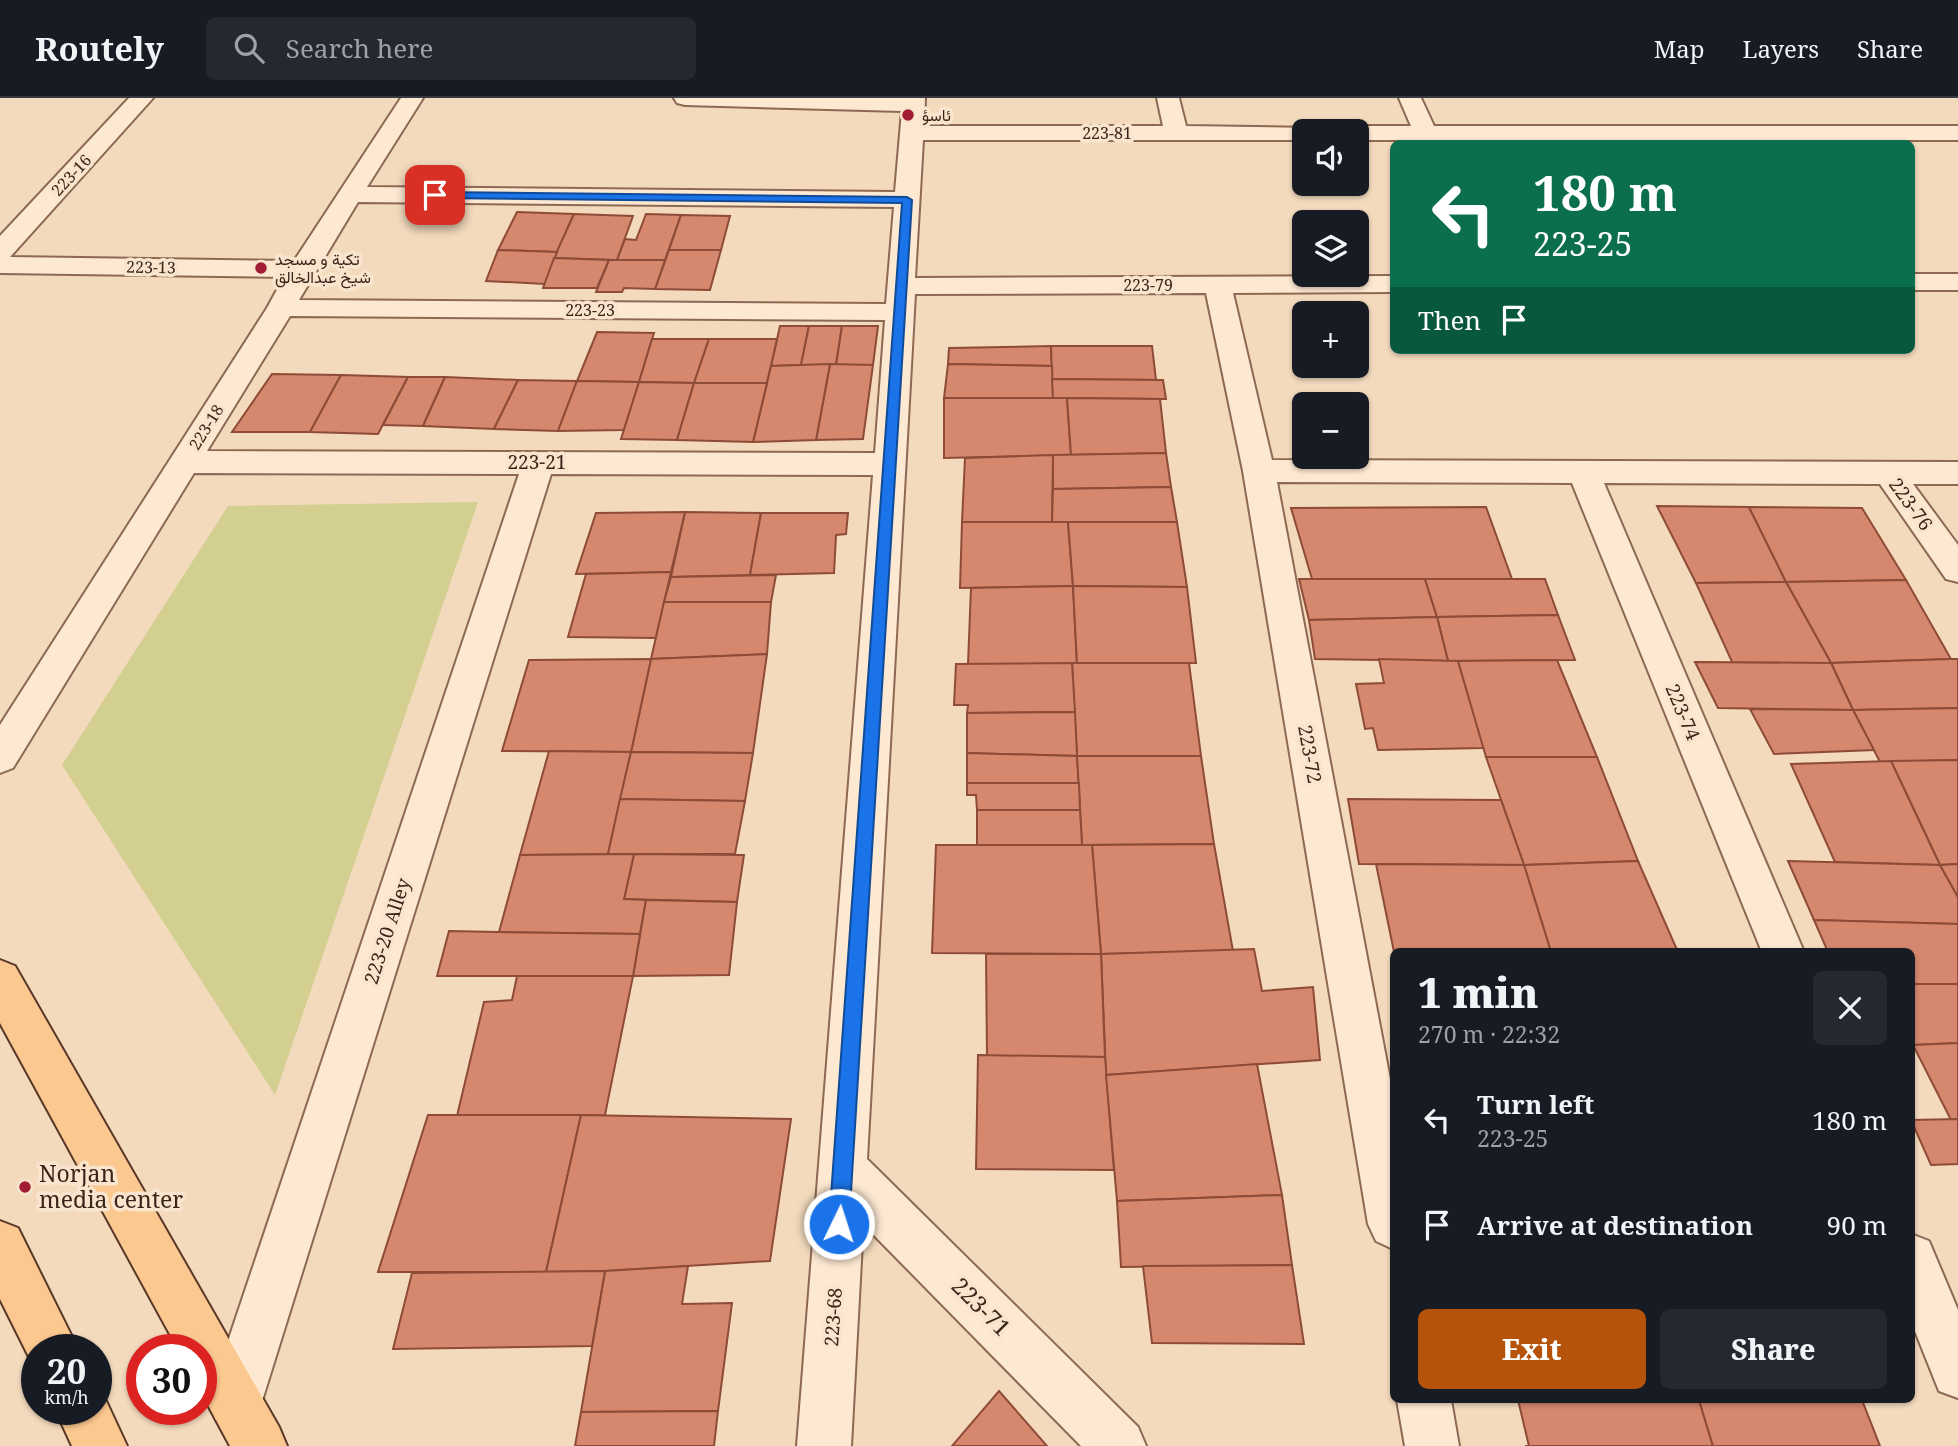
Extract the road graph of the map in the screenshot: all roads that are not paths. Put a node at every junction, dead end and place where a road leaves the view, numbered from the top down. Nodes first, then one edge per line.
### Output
1 (142, 98) edge
2 (412, 98) edge
3 (685, 98) edge
4 (1168, 98) edge
5 (1410, 98) edge
6 (913, 112) edge
7 (1176, 133) junction
8 (1292, 133) edge
9 (1369, 133) edge
10 (1426, 133) junction
11 (1958, 133) edge
12 (1666, 138) edge
13 (352, 194) junction
14 (907, 200) junction
15 (0, 252) edge
16 (0, 265) edge
17 (302, 269) junction
18 (1915, 282) edge
19 (1958, 282) edge
20 (1390, 284) edge
21 (1218, 285) junction
22 (902, 299) junction
23 (281, 308) junction
24 (184, 462) junction
25 (539, 462) junction
26 (890, 464) junction
27 (1259, 471) junction
28 (1888, 472) junction
29 (1584, 473) junction
30 (1958, 473) edge
31 (1958, 570) edge
32 (0, 757) edge
33 (1781, 948) edge
34 (0, 980) edge
35 (842, 1168) junction
36 (1390, 1207) edge
37 (0, 1246) edge
38 (1915, 1269) edge
39 (44, 1334) edge
40 (1958, 1372) edge
41 (235, 1401) junction
42 (1425, 1403) edge
43 (90, 1425) edge
44 (100, 1446) edge
45 (260, 1446) edge
46 (824, 1446) edge
47 (1119, 1446) edge
48 (1432, 1446) edge

1 - 15 street, 223-16
2 - 13 street, 223-18
3 - 6 street, 223-81
4 - 7 street
5 - 10 street
6 - 7 street, 223-81
6 - 14 street, 223-68
7 - 8 street, 223-81
9 - 10 street
10 - 12 street
11 - 12 street
13 - 14 street
13 - 17 street, 223-18
14 - 22 street, 223-68
16 - 17 street, 223-13
17 - 23 street, 223-18
18 - 19 street
20 - 21 street, 223-79
21 - 22 street, 223-79
21 - 27 street, 223-72
22 - 23 street, 223-23
22 - 26 street, 223-68
23 - 24 street, 223-18
24 - 25 street, 223-21
24 - 32 street, 223-18
25 - 26 street, 223-21
25 - 41 street, 223-20 Alley
26 - 35 street, 223-68
27 - 29 street
27 - 36 street, 223-72
28 - 29 street
28 - 30 street
28 - 31 street, 223-76
29 - 33 street, 223-74
34 - 41 main road
35 - 46 street, 223-68
35 - 47 street, 223-71
37 - 39 main road
38 - 40 street
41 - 45 main road
42 - 48 street
43 - 44 main road

